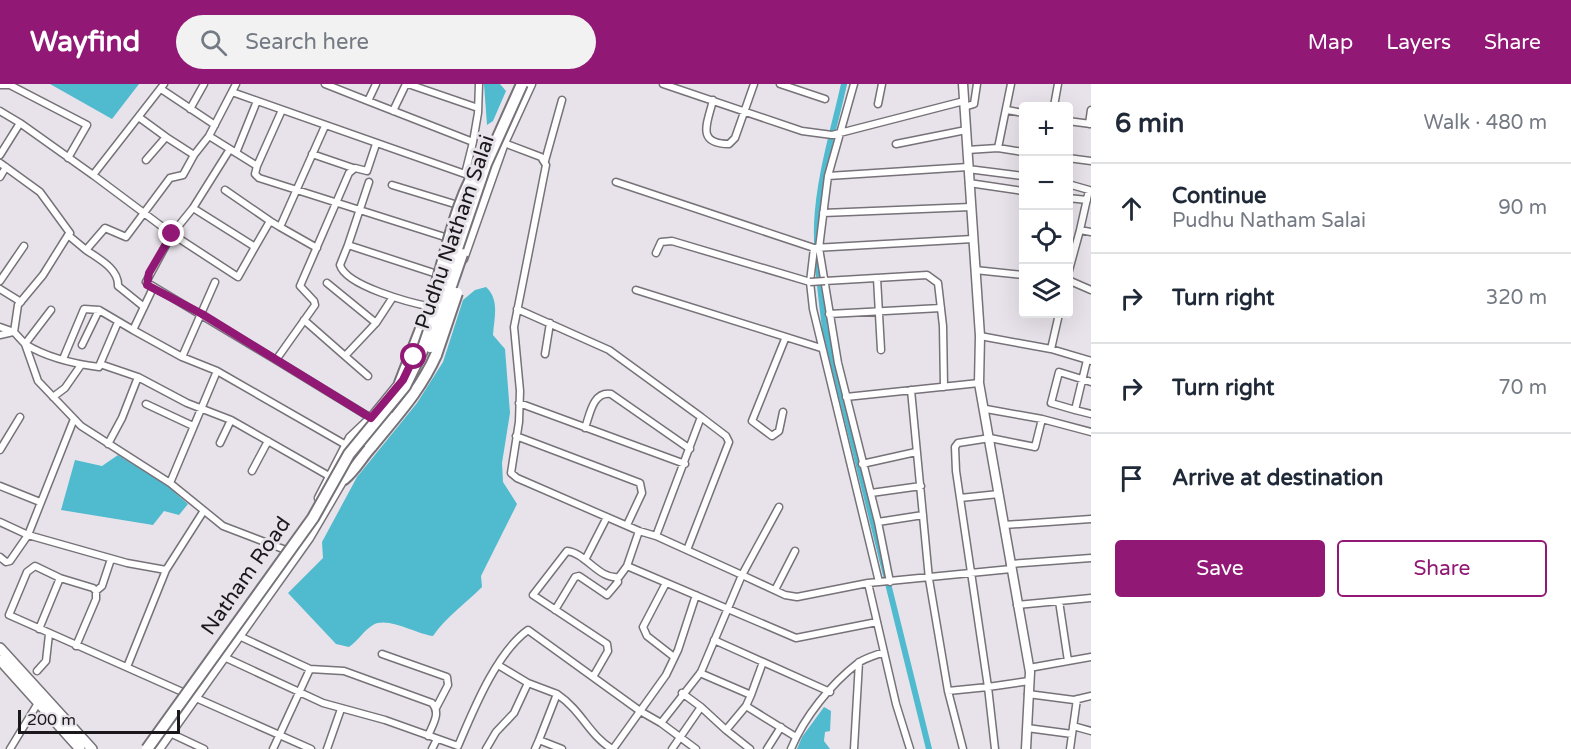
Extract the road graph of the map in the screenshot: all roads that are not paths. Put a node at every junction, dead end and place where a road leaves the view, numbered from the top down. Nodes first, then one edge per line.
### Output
1 (204, 84) edge
2 (236, 84) edge
3 (326, 84) edge
4 (376, 84) edge
5 (407, 84) edge
6 (479, 84) edge
7 (520, 84) edge
8 (530, 84) edge
9 (663, 84) edge
10 (754, 84) edge
11 (780, 84) edge
12 (854, 84) edge
13 (882, 84) edge
14 (963, 84) edge
15 (976, 84) edge
16 (1011, 84) edge
17 (1058, 84) edge
18 (0, 85) edge
19 (162, 86) edge
20 (683, 87) edge
21 (232, 92) junction
22 (825, 99) dead end
23 (562, 100) dead end
24 (714, 100) junction
25 (257, 101) junction
26 (368, 101) junction
27 (1055, 102) edge
28 (878, 104) dead end
29 (964, 104) junction
30 (478, 108) junction
31 (190, 109) junction
32 (282, 110) junction
33 (1007, 110) junction
34 (1091, 110) edge
35 (0, 111) edge
36 (393, 111) junction
37 (744, 111) junction
38 (1019, 112) edge
39 (140, 118) junction
40 (1073, 122) edge
41 (20, 123) junction
42 (1090, 124) edge
43 (215, 125) junction
44 (326, 126) junction
45 (966, 130) junction
46 (836, 134) junction
47 (209, 136) junction
48 (166, 137) junction
49 (473, 142) junction
50 (504, 143) junction
51 (376, 144) junction
52 (896, 144) dead end
53 (493, 147) junction
54 (999, 148) junction
55 (967, 150) junction
56 (233, 151) junction
57 (1019, 151) edge
58 (312, 154) junction
59 (0, 155) edge
60 (194, 155) junction
61 (68, 158) junction
62 (1073, 159) edge
63 (146, 160) dead end
64 (545, 161) junction
65 (1091, 161) edge
66 (3, 165) edge
67 (257, 166) junction
68 (353, 168) junction
69 (968, 168) junction
70 (465, 174) junction
71 (93, 175) junction
72 (1019, 175) edge
73 (828, 176) junction
74 (0, 177) edge
75 (476, 178) junction
76 (369, 182) dead end
77 (616, 182) dead end
78 (969, 183) junction
79 (392, 185) dead end
80 (1073, 185) edge
81 (296, 188) junction
82 (225, 190) dead end
83 (1019, 190) edge
84 (1073, 199) edge
85 (1087, 200) junction
86 (336, 203) junction
87 (464, 207) junction
88 (971, 207) junction
89 (193, 208) junction
90 (359, 210) junction
91 (144, 213) junction
92 (824, 213) junction
93 (270, 221) junction
94 (280, 227) junction
95 (1080, 230) junction
96 (1091, 232) edge
97 (172, 234) junction
98 (68, 235) junction
99 (973, 239) junction
100 (453, 240) junction
101 (24, 246) dead end
102 (348, 246) junction
103 (255, 247) junction
104 (317, 248) junction
105 (816, 248) junction
106 (86, 250) junction
107 (656, 253) dead end
108 (459, 261) junction
109 (1071, 264) edge
110 (975, 270) junction
111 (442, 275) junction
112 (1019, 275) edge
113 (877, 278) junction
114 (0, 281) edge
115 (215, 282) dead end
116 (810, 282) junction
117 (1073, 282) edge
118 (327, 283) dead end
119 (153, 288) junction
120 (0, 289) edge
121 (636, 290) dead end
122 (1091, 290) edge
123 (393, 297) junction
124 (21, 302) junction
125 (144, 307) junction
126 (432, 308) junction
127 (941, 308) junction
128 (517, 309) junction
129 (51, 310) dead end
130 (99, 310) junction
131 (880, 311) junction
132 (202, 314) junction
133 (828, 314) junction
134 (1058, 318) edge
135 (304, 320) junction
136 (117, 322) junction
137 (376, 323) junction
138 (550, 323) junction
139 (0, 327) edge
140 (133, 330) junction
141 (14, 332) junction
142 (0, 335) edge
143 (980, 336) junction
144 (785, 339) junction
145 (26, 345) junction
146 (82, 345) dead end
147 (821, 348) junction
148 (1051, 349) junction
149 (881, 350) dead end
150 (545, 354) dead end
151 (345, 356) junction
152 (182, 357) junction
153 (63, 358) junction
154 (276, 360) junction
155 (1089, 361) edge
156 (100, 364) junction
157 (81, 365) junction
158 (217, 371) junction
159 (138, 376) junction
160 (368, 376) dead end
161 (1082, 379) junction
162 (1091, 382) edge
163 (400, 383) junction
164 (979, 383) junction
165 (944, 387) junction
166 (911, 390) junction
167 (53, 397) junction
168 (846, 397) junction
169 (519, 403) junction
170 (146, 405) dead end
171 (202, 408) junction
172 (986, 409) junction
173 (1075, 410) junction
174 (783, 412) dead end
175 (1091, 414) edge
176 (20, 417) dead end
177 (701, 417) junction
178 (74, 419) junction
179 (370, 419) junction
180 (1042, 419) junction
181 (231, 420) junction
182 (194, 426) junction
183 (585, 428) junction
184 (1091, 432) edge
185 (516, 436) junction
186 (990, 438) junction
187 (268, 441) junction
188 (220, 443) dead end
189 (108, 444) junction
190 (346, 445) junction
191 (690, 449) junction
192 (0, 450) edge
193 (916, 452) junction
194 (685, 464) junction
195 (862, 464) junction
196 (252, 471) dead end
197 (329, 476) junction
198 (344, 479) junction
199 (170, 483) junction
200 (0, 486) edge
201 (921, 486) junction
202 (871, 492) junction
203 (999, 494) junction
204 (960, 498) junction
205 (40, 502) junction
206 (779, 507) dead end
207 (203, 512) junction
208 (923, 515) junction
209 (607, 517) junction
210 (1091, 519) edge
211 (0, 522) edge
212 (878, 522) junction
213 (627, 525) junction
214 (1004, 525) junction
215 (639, 531) junction
216 (28, 535) junction
217 (656, 536) junction
218 (309, 538) joint
219 (286, 550) junction
220 (687, 550) junction
221 (795, 551) dead end
222 (297, 555) junction
223 (0, 557) edge
224 (1091, 558) edge
225 (111, 559) junction
226 (585, 560) junction
227 (627, 566) junction
228 (1011, 566) junction
229 (166, 570) junction
230 (971, 574) junction
231 (742, 575) junction
232 (60, 578) junction
233 (617, 578) junction
234 (929, 579) junction
235 (885, 582) junction
236 (666, 583) junction
237 (868, 583) junction
238 (775, 590) junction
239 (96, 591) junction
240 (696, 595) junction
241 (1091, 598) edge
242 (1059, 601) junction
243 (1017, 605) junction
244 (728, 609) junction
245 (555, 610) junction
246 (877, 622) junction
247 (39, 629) junction
248 (49, 634) junction
249 (239, 636) junction
250 (714, 640) junction
251 (76, 646) junction
252 (0, 648) edge
253 (884, 652) junction
254 (382, 654) dead end
255 (224, 657) junction
256 (674, 657) junction
257 (1091, 657) edge
258 (0, 660) edge
259 (1068, 661) junction
260 (763, 662) junction
261 (859, 662) junction
262 (498, 665) junction
263 (127, 667) junction
264 (1029, 668) junction
265 (310, 669) junction
266 (37, 671) dead end
267 (700, 673) junction
268 (593, 677) junction
269 (1029, 681) junction
270 (528, 683) junction
271 (988, 687) junction
272 (948, 691) junction
273 (186, 692) junction
274 (830, 692) junction
275 (299, 693) junction
276 (682, 693) junction
277 (557, 694) junction
278 (1029, 694) junction
279 (751, 695) junction
280 (1091, 696) edge
281 (196, 697) junction
282 (1077, 699) junction
283 (38, 703) junction
284 (746, 706) junction
285 (701, 707) junction
286 (436, 708) junction
287 (341, 709) junction
288 (639, 711) junction
289 (661, 723) junction
290 (1073, 726) junction
291 (781, 727) junction
292 (1027, 728) junction
293 (726, 730) junction
294 (1091, 731) edge
295 (170, 733) junction
296 (280, 734) junction
297 (1072, 734) junction
298 (428, 736) junction
299 (681, 737) junction
300 (796, 737) junction
301 (437, 739) junction
302 (539, 740) junction
303 (462, 748) edge
304 (10, 749) edge
305 (80, 749) edge
306 (92, 749) edge
307 (146, 749) edge
308 (157, 749) edge
309 (204, 749) edge
310 (273, 749) edge
311 (311, 749) edge
312 (327, 749) edge
313 (432, 749) edge
314 (486, 749) edge
315 (535, 749) edge
316 (562, 749) edge
317 (613, 749) edge
318 (672, 749) edge
319 (696, 749) edge
320 (750, 749) edge
321 (767, 749) edge
322 (791, 749) edge
323 (854, 749) edge
324 (910, 749) edge
325 (963, 749) edge
326 (995, 749) edge
327 (1026, 749) edge
328 (1070, 749) edge

1 - 31 street
2 - 21 street
3 - 26 street
4 - 26 street
5 - 30 street
5 - 36 street
6 - 30 street
7 - 53 highway, bridge
7 - 75 main road, Pudhu Natham Salai
8 - 50 main road, Pudhu Natham Salai
8 - 108 highway
9 - 20 street
10 - 37 street
11 - 22 street
12 - 46 street
13 - 28 street
14 - 29 main road
15 - 29 street
16 - 33 street
17 - 27 street
18 - 61 street
19 - 31 street
19 - 39 street
20 - 24 street
21 - 25 street
21 - 43 street
23 - 64 street
24 - 37 street
24 - 37 street
25 - 32 street
25 - 56 street
26 - 36 street
29 - 45 main road
29 - 46 street
30 - 49 street
31 - 43 street
32 - 44 street
32 - 67 street
33 - 38 street
33 - 54 street
34 - 42 street
35 - 41 street
36 - 49 street
37 - 46 street
39 - 48 street
39 - 71 street
40 - 42 street
41 - 59 street
41 - 61 street
43 - 47 street
44 - 51 street
44 - 58 street
45 - 52 street
45 - 55 main road
46 - 73 street
47 - 56 street
47 - 60 street
48 - 60 street
48 - 63 street
49 - 70 street
50 - 64 street
50 - 198 main road, Pudhu Natham Salai
51 - 68 street
51 - 70 street
53 - 163 highway, bridge
53 - 307 highway, bridge
54 - 55 street
54 - 57 street
55 - 69 main road
56 - 67 street
56 - 89 street
58 - 68 street
58 - 81 street
60 - 91 street
61 - 71 street
62 - 65 street
64 - 128 street
66 - 74 street
66 - 98 street
67 - 81 street
68 - 86 street
69 - 72 street
69 - 73 street
69 - 78 main road
70 - 75 street
71 - 91 street
73 - 92 street
75 - 87 main road, Pudhu Natham Salai
76 - 90 street
77 - 105 street
78 - 83 street
78 - 88 main road
79 - 87 street
80 - 85 street
81 - 86 street
81 - 94 street
82 - 93 street
84 - 85 street
85 - 95 street
86 - 90 street
86 - 104 street
87 - 100 main road, Pudhu Natham Salai
88 - 92 street
88 - 99 main road
89 - 97 street
89 - 103 street
90 - 100 street
90 - 102 street
91 - 97 street
91 - 106 street
92 - 105 street
93 - 94 street
93 - 103 street
94 - 104 street
95 - 96 street
95 - 109 street
97 - 103 street
97 - 119 street
98 - 106 street
98 - 124 street
99 - 105 street
99 - 110 main road
100 - 111 main road, Pudhu Natham Salai
101 - 114 street
102 - 111 street
102 - 123 street
104 - 135 street
105 - 116 street
105 - 133 street
106 - 125 street
107 - 116 street
108 - 198 highway, bridge
108 - 308 highway, bridge
110 - 112 street
110 - 143 main road
111 - 126 main road, Pudhu Natham Salai
113 - 116 street, bridge
113 - 127 street
113 - 131 street
115 - 132 street
116 - 147 street
117 - 122 street
118 - 137 street
119 - 125 street
119 - 132 street
120 - 124 street
121 - 144 street
123 - 126 street
123 - 137 street
124 - 141 street
125 - 140 street
126 - 163 main road, Pudhu Natham Salai
127 - 131 street
127 - 165 street
128 - 138 street
128 - 169 street
129 - 145 street
130 - 136 street
130 - 146 street
130 - 153 street
131 - 133 street
131 - 149 street
132 - 152 street
132 - 154 street
133 - 168 street
134 - 148 street
135 - 151 street
135 - 154 street
136 - 140 street
136 - 156 street
137 - 151 street
138 - 150 street
138 - 177 street
139 - 141 street
140 - 152 street
141 - 142 street
141 - 145 street
143 - 148 street
143 - 164 main road
144 - 147 street
144 - 174 street
145 - 153 street
145 - 167 street
147 - 235 street
148 - 155 street
151 - 160 street
152 - 158 street
153 - 157 street
154 - 179 street
155 - 161 street
156 - 157 street
156 - 159 street
157 - 167 street
158 - 171 street
158 - 190 street
159 - 171 street
159 - 189 street
161 - 162 street
161 - 173 street
161 - 173 street
163 - 179 main road, Pudhu Natham Salai
164 - 165 street
164 - 172 main road
165 - 166 street
166 - 168 street
166 - 193 street
167 - 178 street
168 - 195 street
169 - 183 street
169 - 185 street
170 - 182 street
171 - 181 street
171 - 182 street
172 - 180 street
172 - 186 main road
173 - 175 street
176 - 192 street
177 - 191 street
177 - 220 street
178 - 189 street
178 - 205 street
179 - 190 main road, Natham Road
180 - 184 street
180 - 186 street
181 - 187 street
181 - 188 street
182 - 199 street
183 - 191 street
183 - 194 street
185 - 209 street
185 - 213 street
186 - 203 main road
186 - 204 street
187 - 196 street
187 - 197 street
189 - 199 street
190 - 197 main road, Natham Road
191 - 194 street
193 - 195 street
193 - 201 street
194 - 217 street
195 - 202 street
197 - 219 main road, Natham Road
198 - 218 main road, Pudhu Natham Salai
199 - 207 street
200 - 205 street
201 - 202 street
201 - 208 street
202 - 212 street
203 - 204 street
203 - 214 main road
204 - 230 street
205 - 216 street
206 - 231 street
207 - 219 street
207 - 229 street
208 - 212 street
208 - 234 street
209 - 213 street
209 - 226 street
210 - 214 street
211 - 216 street
212 - 235 street
213 - 215 street
214 - 228 main road
215 - 217 street
215 - 227 street
216 - 223 street
216 - 225 street
217 - 220 street
218 - 222 main road, Natham Road
219 - 222 street
219 - 273 main road, Natham Road
220 - 231 street
221 - 238 street
222 - 249 main road, Natham Road
224 - 228 street
225 - 229 street
225 - 239 street
226 - 233 street
226 - 245 street
227 - 233 street
227 - 236 street
228 - 230 street
228 - 243 main road
229 - 263 street
230 - 234 street
230 - 271 street
231 - 238 street
231 - 244 street
232 - 239 street
232 - 247 street
232 - 247 street
233 - 245 street
234 - 235 street
234 - 272 street
235 - 237 street
236 - 240 street
236 - 256 street
237 - 238 street
237 - 246 street
239 - 251 street
240 - 244 street
240 - 256 street
241 - 242 street
242 - 243 street
242 - 259 street
243 - 264 main road
244 - 246 street
244 - 250 street
245 - 268 street
246 - 253 street
247 - 248 street
248 - 251 street
248 - 266 street
249 - 255 main road, Natham Road
249 - 265 street
250 - 260 street
250 - 267 street
251 - 263 street
252 - 306 main road
253 - 261 street
253 - 324 street
254 - 286 street
255 - 275 street
255 - 281 main road, Natham Road
256 - 288 street
257 - 259 street
258 - 283 main road
259 - 264 street
260 - 274 street
260 - 279 street
261 - 274 street
261 - 323 street
262 - 268 street
262 - 270 street
262 - 303 street
263 - 273 street
264 - 269 main road
265 - 275 street
265 - 286 street
267 - 276 street
267 - 279 street
268 - 288 street
269 - 271 street
269 - 278 main road
270 - 277 street
270 - 314 street
271 - 272 street
271 - 326 street
272 - 325 street
273 - 281 street
273 - 307 main road, Natham Road
274 - 300 street
275 - 287 street
275 - 296 street
276 - 285 street
276 - 289 street
277 - 302 street
277 - 317 street
278 - 282 street
278 - 292 main road
279 - 284 street
280 - 282 street
281 - 295 main road, Natham Road
281 - 296 street
282 - 290 street
283 - 304 street
283 - 305 main road
284 - 291 street
284 - 293 street
285 - 293 street
285 - 299 street
286 - 298 street
287 - 298 street
287 - 312 street
288 - 289 street
288 - 317 street
289 - 299 street
290 - 294 street
290 - 297 street
291 - 300 street
291 - 321 street
292 - 297 street
292 - 327 main road
293 - 320 street
295 - 308 main road, Natham Road
295 - 309 street
296 - 310 street
296 - 311 street
297 - 328 street
298 - 301 street
299 - 318 street
299 - 319 street
300 - 322 street
301 - 303 street
301 - 313 street
302 - 315 street
302 - 316 street

